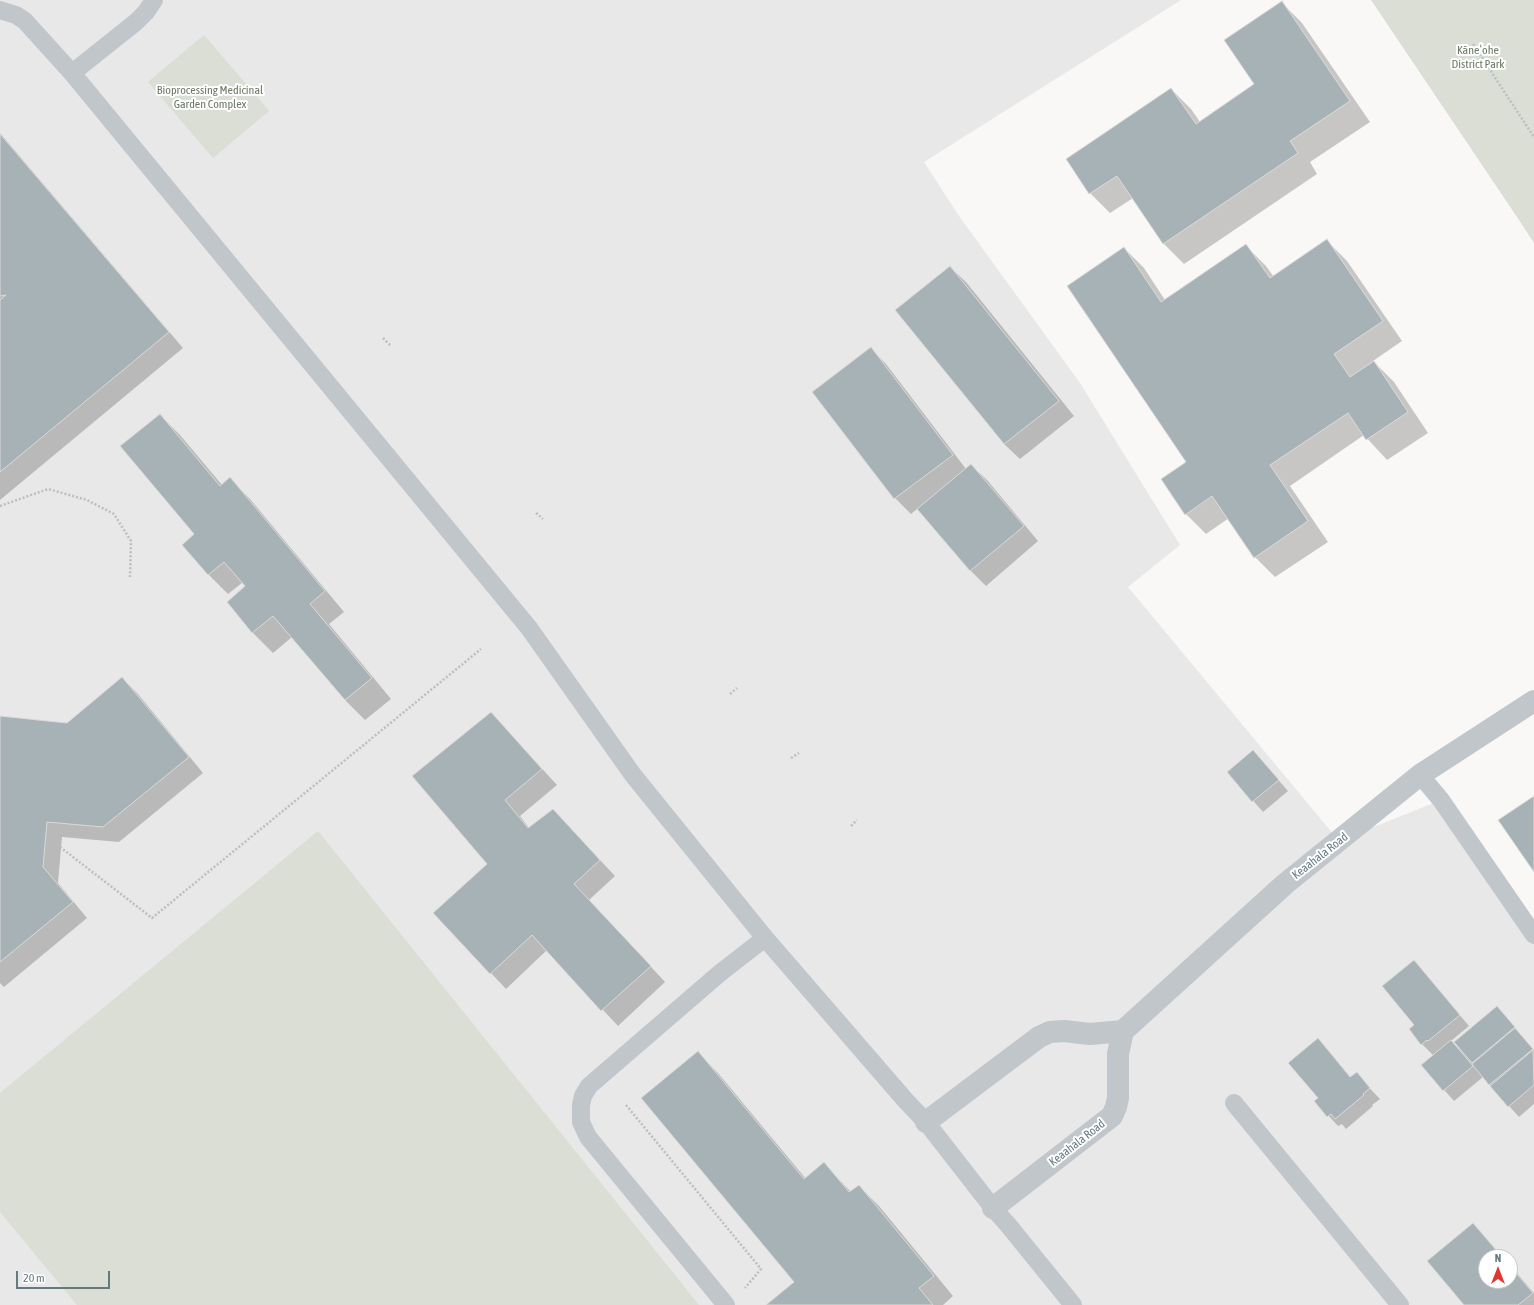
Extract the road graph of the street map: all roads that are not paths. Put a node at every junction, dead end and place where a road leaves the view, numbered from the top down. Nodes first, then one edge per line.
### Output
1 (154, 0) edge
2 (0, 10) edge
3 (72, 73) junction
4 (1534, 701) edge
5 (1420, 775) junction
6 (1534, 935) edge
7 (765, 938) junction
8 (1123, 1031) junction
9 (1234, 1103) dead end
10 (926, 1122) junction
11 (993, 1208) junction
12 (726, 1305) edge
13 (1073, 1305) edge
14 (1400, 1305) edge

1 - 3 lane
2 - 3 lane
3 - 7 lane
4 - 5 street, Keaahala Road
5 - 6 lane
5 - 8 street, Keaahala Road
7 - 10 lane
7 - 12 lane
8 - 10 street
8 - 11 street, Keaahala Road
9 - 14 lane
10 - 11 lane
11 - 13 lane

